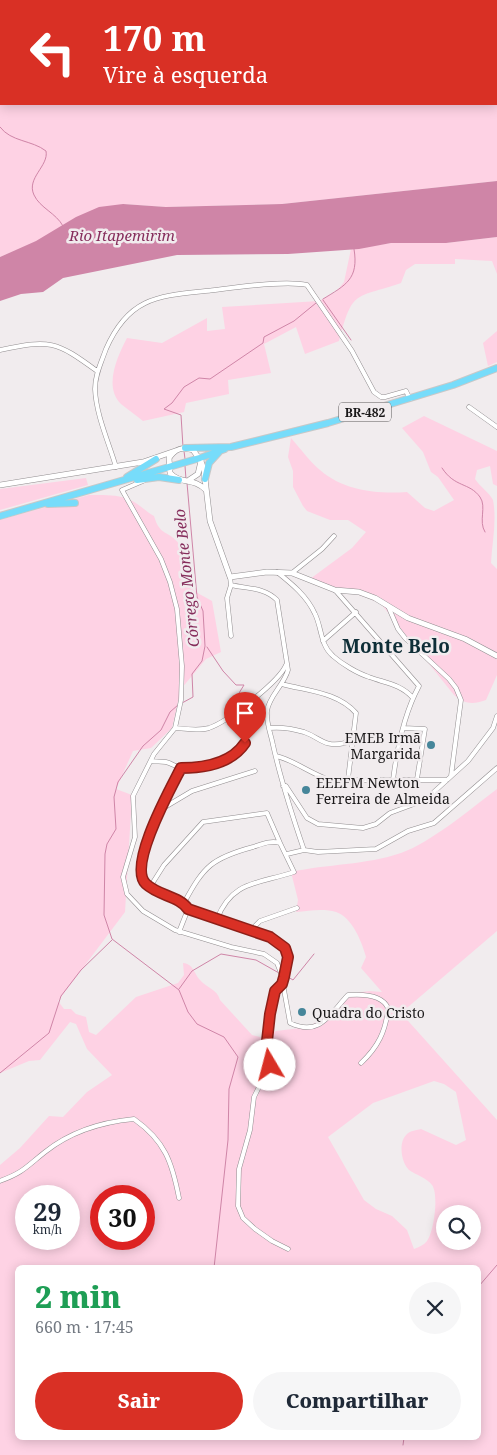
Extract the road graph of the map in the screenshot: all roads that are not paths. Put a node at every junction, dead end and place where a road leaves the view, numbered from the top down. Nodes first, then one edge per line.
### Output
1 (0, 350) edge
2 (497, 368) edge
3 (97, 371) junction
4 (410, 399) junction
5 (469, 407) dead end
6 (497, 427) edge
7 (231, 447) junction
8 (185, 448) junction
9 (222, 450) junction
10 (175, 451) junction
11 (156, 459) joint
12 (200, 460) junction
13 (147, 463) junction
14 (116, 467) junction
15 (164, 468) junction
16 (153, 478) junction
17 (205, 479) junction
18 (179, 480) junction
19 (189, 480) junction
20 (118, 482) junction
21 (0, 485) edge
22 (206, 490) junction
23 (75, 503) dead end
24 (39, 504) junction
25 (0, 516) edge
26 (334, 536) dead end
27 (277, 572) junction
28 (292, 573) junction
29 (230, 577) junction
30 (231, 585) junction
31 (335, 590) junction
32 (388, 606) junction
33 (356, 612) junction
34 (231, 636) dead end
35 (323, 641) junction
36 (497, 656) edge
37 (287, 664) junction
38 (282, 684) junction
39 (413, 698) junction
40 (233, 713) junction
41 (497, 716) edge
42 (175, 728) junction
43 (269, 728) junction
44 (404, 728) junction
45 (353, 730) junction
46 (276, 756) junction
47 (151, 760) junction
48 (181, 768) junction
49 (497, 768) edge
50 (255, 771) dead end
51 (348, 779) junction
52 (417, 779) junction
53 (448, 779) junction
54 (393, 780) junction
55 (284, 786) junction
56 (160, 810) junction
57 (280, 843) junction
58 (304, 850) junction
59 (287, 854) junction
60 (150, 887) junction
61 (184, 904) junction
62 (297, 908) dead end
63 (188, 909) junction
64 (217, 919) junction
65 (251, 930) junction
66 (180, 932) junction
67 (282, 984) junction
68 (361, 1063) dead end
69 (0, 1181) edge
70 (179, 1198) dead end
71 (288, 1249) dead end

1 - 3 street
2 - 4 highway, BR-482
3 - 4 street
3 - 14 street
4 - 7 highway, BR-482
5 - 6 street
7 - 8 highway
7 - 9 highway, BR-482
8 - 10 street
8 - 12 street
9 - 12 highway, BR-482
9 - 17 highway
10 - 11 street
10 - 15 street
11 - 13 highway
12 - 15 highway, BR-482
12 - 17 street
12 - 19 street
13 - 14 street
13 - 15 street
13 - 20 highway
14 - 21 street
15 - 18 street
15 - 20 highway, BR-482
16 - 18 highway
16 - 20 highway
16 - 42 street
17 - 22 street
18 - 19 street
19 - 22 street
20 - 24 highway, BR-482
22 - 29 street
23 - 24 highway
24 - 25 highway, BR-482
26 - 28 street
27 - 28 street
27 - 29 street
27 - 35 street
28 - 31 street
29 - 30 street
30 - 34 street
30 - 37 street
31 - 32 street
31 - 33 street
32 - 36 street
32 - 53 street
33 - 35 street
33 - 39 street
35 - 39 street
37 - 38 street
37 - 40 street
38 - 43 street
38 - 45 street
39 - 44 street
40 - 42 street
40 - 48 street
41 - 53 street
42 - 47 street
43 - 45 street
43 - 46 street
44 - 52 street
44 - 54 street
45 - 51 street
46 - 51 street
46 - 55 street
47 - 48 street
47 - 66 street
48 - 56 street
49 - 58 street
50 - 56 street
51 - 54 street
52 - 53 street
52 - 54 street
53 - 55 street
55 - 58 street
56 - 60 street
57 - 59 street
57 - 60 street
57 - 61 street
58 - 59 street
59 - 64 street
60 - 61 street
61 - 63 street
62 - 65 street
63 - 64 street
63 - 66 street
64 - 65 street
65 - 67 street
66 - 67 street
67 - 68 street
67 - 71 street
69 - 70 street

